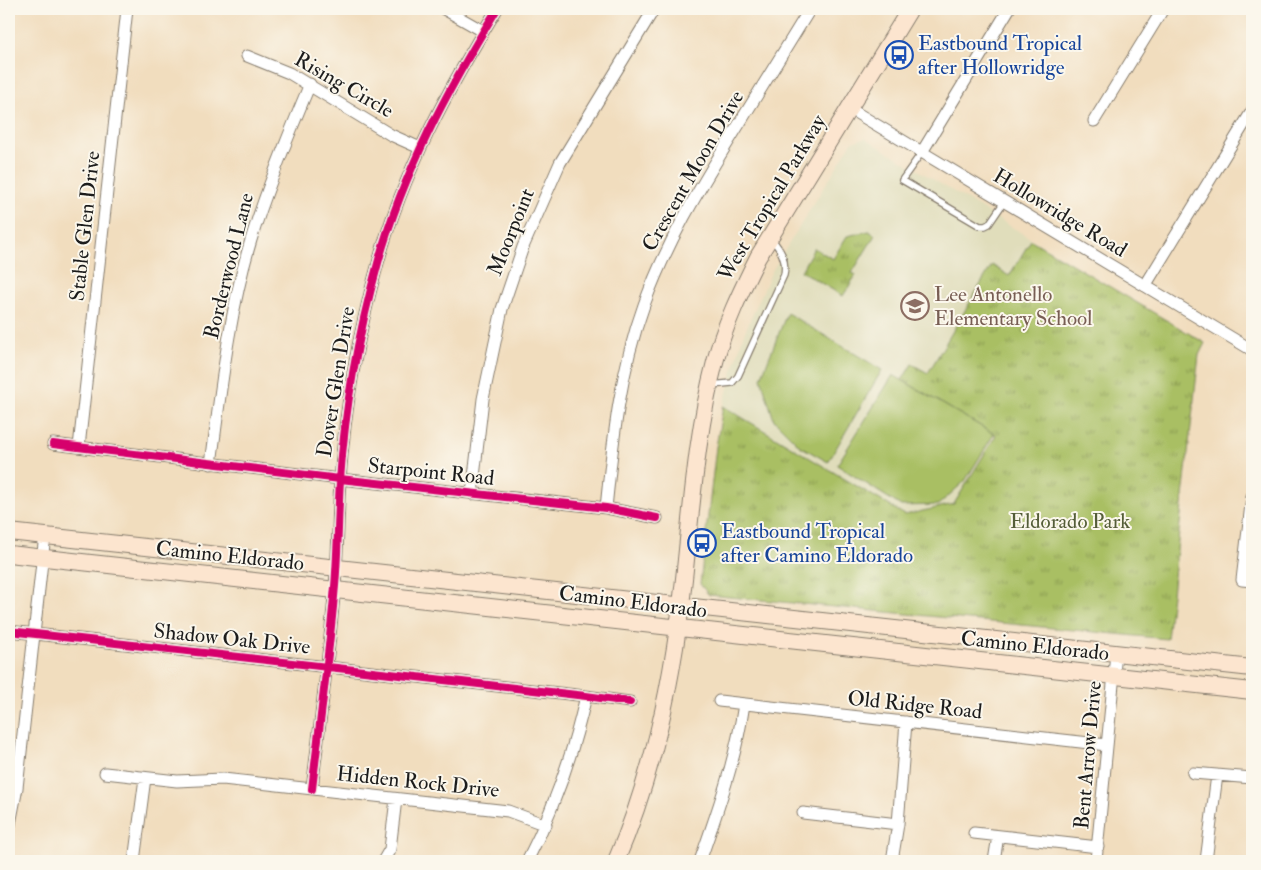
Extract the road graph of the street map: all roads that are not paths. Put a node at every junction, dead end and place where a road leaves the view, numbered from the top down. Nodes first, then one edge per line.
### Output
1 (127, 9) edge
2 (444, 9) edge
3 (497, 9) edge
4 (654, 9) edge
5 (810, 9) edge
6 (910, 9) edge
7 (1009, 9) edge
8 (1162, 9) edge
9 (483, 31) junction
10 (247, 56) dead end
11 (310, 84) junction
12 (850, 109) junction
13 (1252, 112) edge
14 (1094, 121) dead end
15 (420, 148) junction
16 (922, 152) junction
17 (1004, 202) junction
18 (770, 237) junction
19 (1145, 286) junction
20 (1252, 350) edge
21 (709, 386) junction
22 (53, 444) dead end
23 (79, 447) junction
24 (211, 464) junction
25 (340, 479) junction
26 (472, 494) junction
27 (1252, 496) edge
28 (606, 508) junction
29 (657, 518) dead end
30 (9, 532) edge
31 (45, 536) junction
32 (9, 554) edge
33 (42, 557) junction
34 (336, 567) junction
35 (1247, 581) edge
36 (334, 589) junction
37 (681, 605) junction
38 (678, 629) junction
39 (9, 631) edge
40 (35, 634) junction
41 (1116, 653) junction
42 (326, 667) junction
43 (1252, 668) edge
44 (1114, 676) junction
45 (1252, 691) edge
46 (586, 696) junction
47 (630, 702) dead end
48 (719, 702) dead end
49 (744, 704) junction
50 (906, 722) junction
51 (1107, 745) junction
52 (105, 773) dead end
53 (1193, 773) dead end
54 (1216, 775) junction
55 (144, 778) junction
56 (1252, 778) edge
57 (312, 789) junction
58 (396, 799) junction
59 (803, 813) dead end
60 (898, 824) junction
61 (546, 825) junction
62 (9, 829) edge
63 (974, 834) dead end
64 (998, 836) junction
65 (1098, 847) junction
66 (134, 861) edge
67 (383, 861) edge
68 (527, 861) edge
69 (616, 861) edge
70 (700, 861) edge
71 (892, 861) edge
72 (994, 861) edge
73 (1096, 861) edge
74 (1206, 861) edge

1 - 23 street, Stable Glen Drive
2 - 9 street
3 - 9 street, Dover Glen Drive
4 - 26 street, Moorpoint
5 - 28 street, Crescent Moon Drive
6 - 12 main road, West Tropical Parkway
7 - 16 street
8 - 14 street
9 - 15 street, Dover Glen Drive
10 - 11 street, Rising Circle
11 - 15 street, Rising Circle
11 - 24 street, Borderwood Lane
12 - 16 street, Hollowridge Road
12 - 18 main road, West Tropical Parkway
13 - 19 street
15 - 25 street, Dover Glen Drive
16 - 17 street, Hollowridge Road
16 - 17 lane
17 - 19 street, Hollowridge Road
18 - 21 main road, West Tropical Parkway
18 - 21 lane
19 - 20 street, Hollowridge Road
21 - 37 main road, West Tropical Parkway
22 - 23 street, Starpoint Road
23 - 24 street, Starpoint Road
24 - 25 street, Starpoint Road
25 - 26 street, Starpoint Road
25 - 34 street, Dover Glen Drive
26 - 28 street, Starpoint Road
27 - 35 street
28 - 29 street, Starpoint Road
30 - 31 main road, Camino Eldorado
31 - 33 street
31 - 34 main road, Camino Eldorado
32 - 33 main road, Camino Eldorado
33 - 36 main road, Camino Eldorado
33 - 40 street
34 - 36 street, Dover Glen Drive
34 - 37 main road, Camino Eldorado
36 - 38 main road, Camino Eldorado
36 - 42 street, Dover Glen Drive
37 - 38 main road, West Tropical Parkway
37 - 41 main road, Camino Eldorado
38 - 44 main road, Camino Eldorado
38 - 69 main road, West Tropical Parkway
39 - 40 street, Shadow Oak Drive
40 - 42 street, Shadow Oak Drive
40 - 62 street
41 - 43 main road, Camino Eldorado
41 - 44 street, Bent Arrow Drive
42 - 46 street, Shadow Oak Drive
42 - 57 street, Dover Glen Drive
44 - 45 main road, Camino Eldorado
44 - 51 street, Bent Arrow Drive
46 - 47 street, Shadow Oak Drive
46 - 61 street
48 - 49 street, Old Ridge Road
49 - 50 street, Old Ridge Road
49 - 70 street
50 - 51 street, Old Ridge Road
50 - 60 street
51 - 65 street, Bent Arrow Drive
52 - 55 street, Hidden Rock Drive
53 - 54 street
54 - 56 street
54 - 74 street
55 - 57 street, Hidden Rock Drive
55 - 66 street
57 - 58 street, Hidden Rock Drive
58 - 61 street, Hidden Rock Drive
58 - 67 street
59 - 60 street
60 - 71 street
61 - 68 street
63 - 64 street
64 - 65 street
64 - 72 street
65 - 73 street, Bent Arrow Drive

